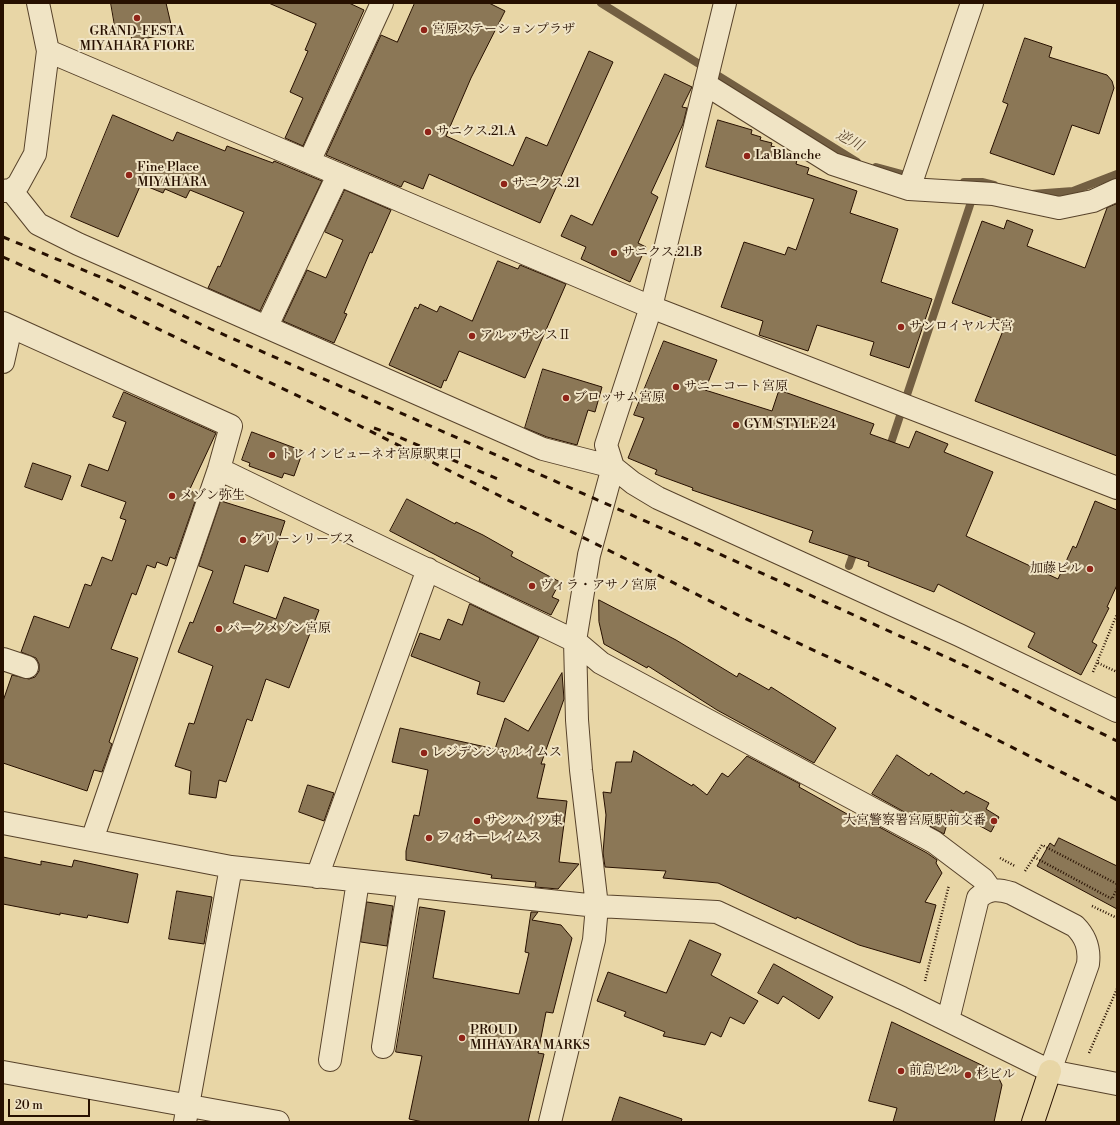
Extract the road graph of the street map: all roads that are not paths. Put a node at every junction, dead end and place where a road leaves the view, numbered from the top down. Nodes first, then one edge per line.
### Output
1 (38, 3) edge
2 (382, 3) edge
3 (725, 3) edge
4 (972, 3) edge
5 (48, 51) junction
6 (705, 82) junction
7 (309, 162) junction
8 (338, 175) junction
9 (909, 188) junction
10 (1116, 188) edge
11 (7, 190) edge
12 (651, 307) junction
13 (7, 325) edge
14 (267, 326) junction
15 (3, 362) edge
16 (613, 467) junction
17 (219, 469) junction
18 (1117, 488) edge
19 (428, 569) junction
20 (575, 641) junction
21 (3, 658) edge
22 (27, 667) dead end
23 (1117, 711) edge
24 (3, 823) edge
25 (92, 840) junction
26 (231, 867) junction
27 (317, 876) junction
28 (358, 881) junction
29 (409, 886) junction
30 (991, 890) junction
31 (597, 906) junction
32 (948, 1020) junction
33 (383, 1047) dead end
34 (330, 1060) dead end
35 (1050, 1071) junction
36 (3, 1072) edge
37 (1117, 1084) edge
38 (187, 1114) edge
39 (278, 1122) edge
40 (550, 1122) edge
41 (1034, 1122) edge

1 - 5 street
2 - 7 street
3 - 6 street
4 - 9 street
5 - 7 street
5 - 11 street
6 - 9 street
6 - 12 street
7 - 8 street
8 - 12 street
8 - 14 street
9 - 10 street
11 - 14 street
12 - 16 street
12 - 18 street
13 - 15 street
13 - 17 street
14 - 16 street
16 - 20 street
16 - 23 street
17 - 19 street
17 - 25 street
19 - 20 street
19 - 27 street
20 - 30 street
20 - 31 street
21 - 22 street
24 - 25 street
25 - 26 street
26 - 27 street
26 - 38 street
27 - 28 street
28 - 29 street
28 - 34 street
29 - 31 street
29 - 33 street
30 - 32 street
30 - 35 street
31 - 32 street
31 - 40 street
32 - 35 street
35 - 37 street
35 - 41 main road
36 - 38 street
38 - 39 street

